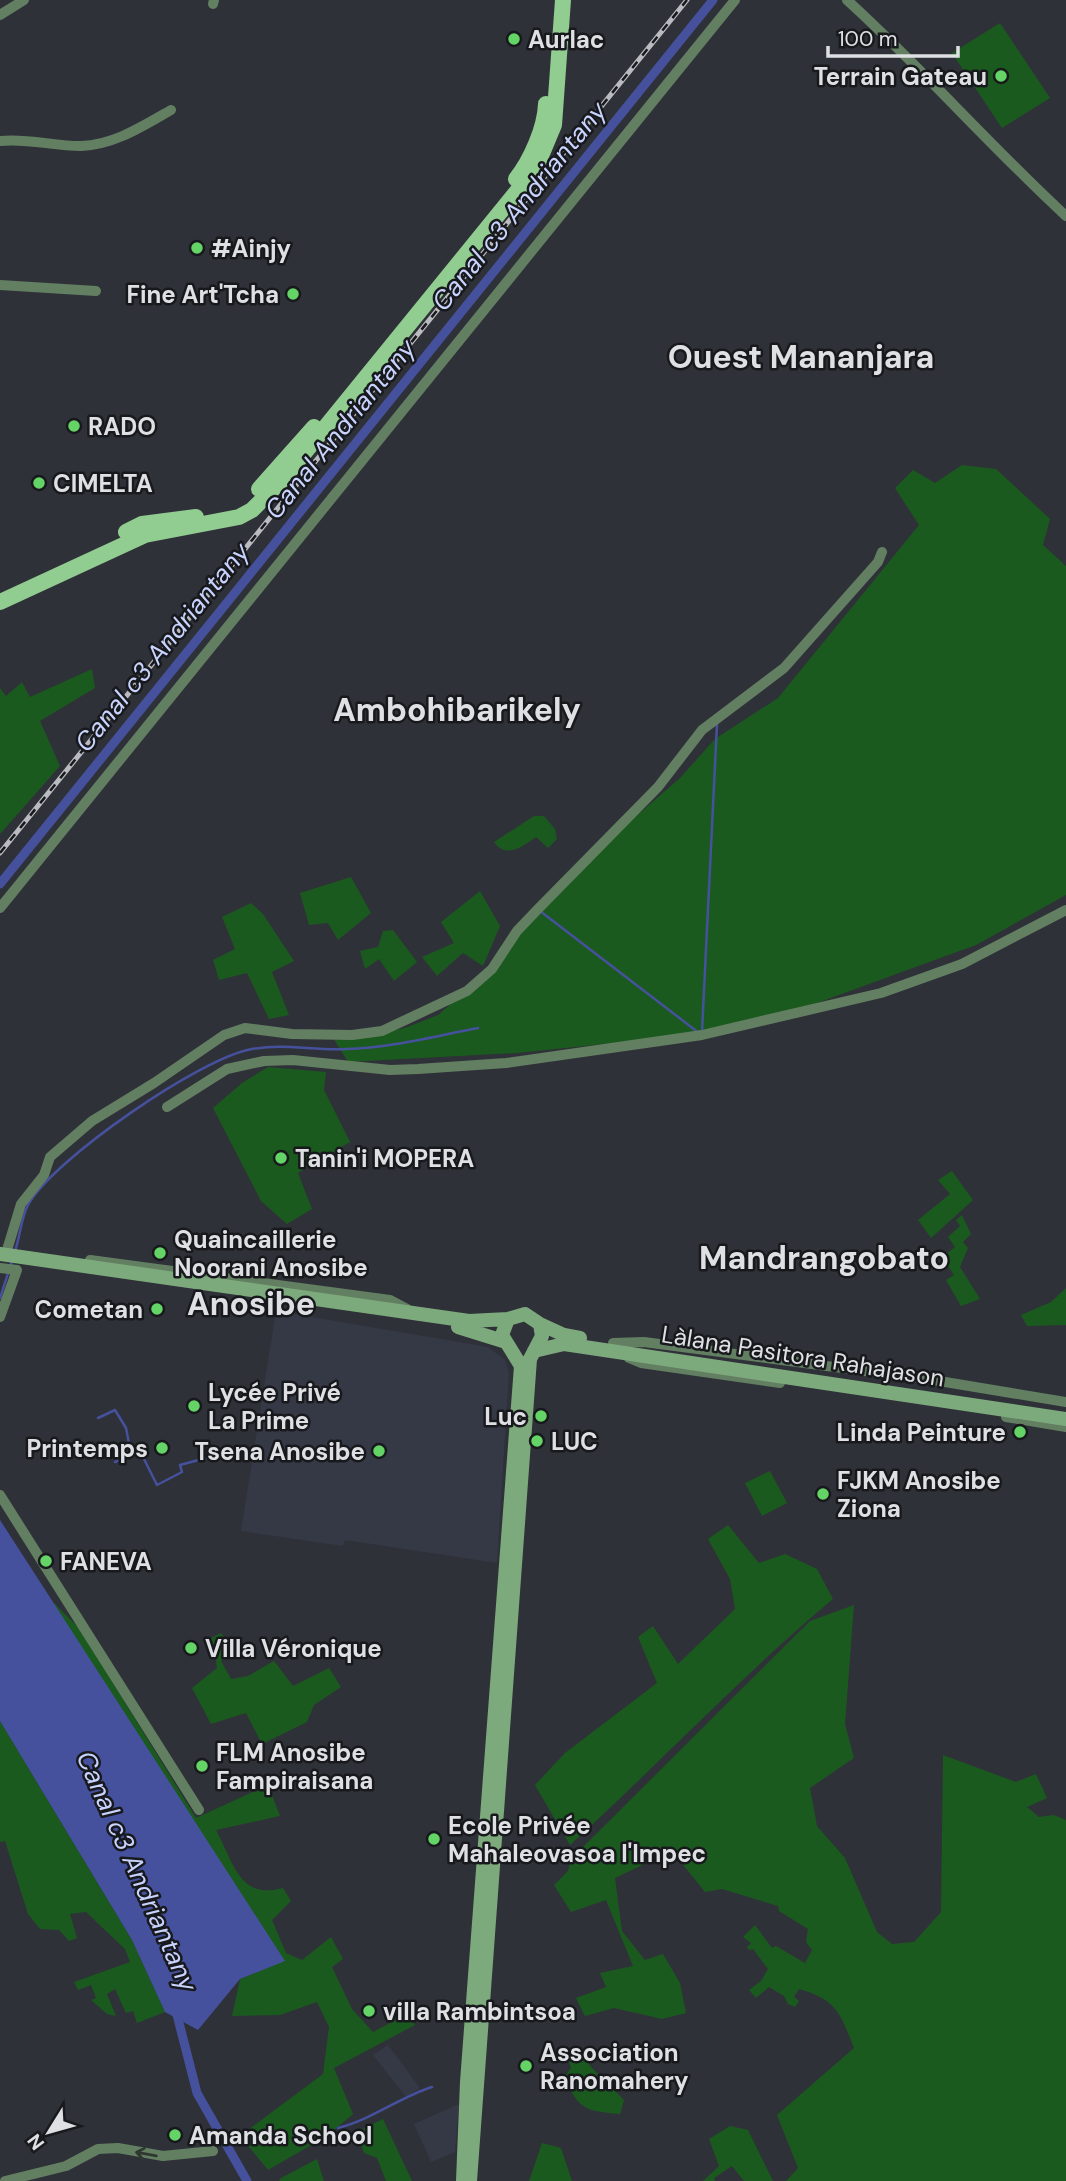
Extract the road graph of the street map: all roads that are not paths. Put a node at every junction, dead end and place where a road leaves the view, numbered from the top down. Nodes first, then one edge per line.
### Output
1 (23, 0) edge
2 (553, 0) edge
3 (563, 0) edge
4 (735, 0) edge
5 (847, 0) edge
6 (0, 15) edge
7 (171, 110) dead end
8 (0, 141) edge
9 (1066, 216) edge
10 (0, 285) edge
11 (96, 291) dead end
12 (882, 552) dead end
13 (0, 591) edge
14 (0, 602) edge
15 (0, 908) edge
16 (1066, 910) edge
17 (167, 1107) dead end
18 (10, 1259) edge
19 (0, 1318) edge
20 (508, 1319) junction
21 (540, 1324) junction
22 (503, 1341) junction
23 (613, 1347) junction
24 (534, 1351) junction
25 (516, 1353) junction
26 (1066, 1402) edge
27 (1066, 1410) edge
28 (1066, 1419) edge
29 (1066, 1427) edge
30 (0, 1494) edge
31 (199, 1810) dead end
32 (213, 2151) dead end
33 (5, 2181) edge
34 (463, 2181) edge
35 (470, 2181) edge

1 - 6 street
2 - 13 main road
3 - 14 main road
4 - 15 street
5 - 9 street
7 - 8 street
10 - 11 street
12 - 18 street
16 - 17 street
18 - 19 street
18 - 20 main road
18 - 22 main road
20 - 21 main road
20 - 22 main road
21 - 23 main road, Làlana Pasitora Rahajason
21 - 24 main road
22 - 25 main road
23 - 24 main road, Làlana Pasitora Rahajason
23 - 26 street
23 - 27 main road, Làlana Pasitora Rahajason
23 - 28 main road, Làlana Pasitora Rahajason
23 - 29 street
24 - 25 main road
24 - 35 main road
25 - 34 main road
30 - 31 street
32 -> 33 street

